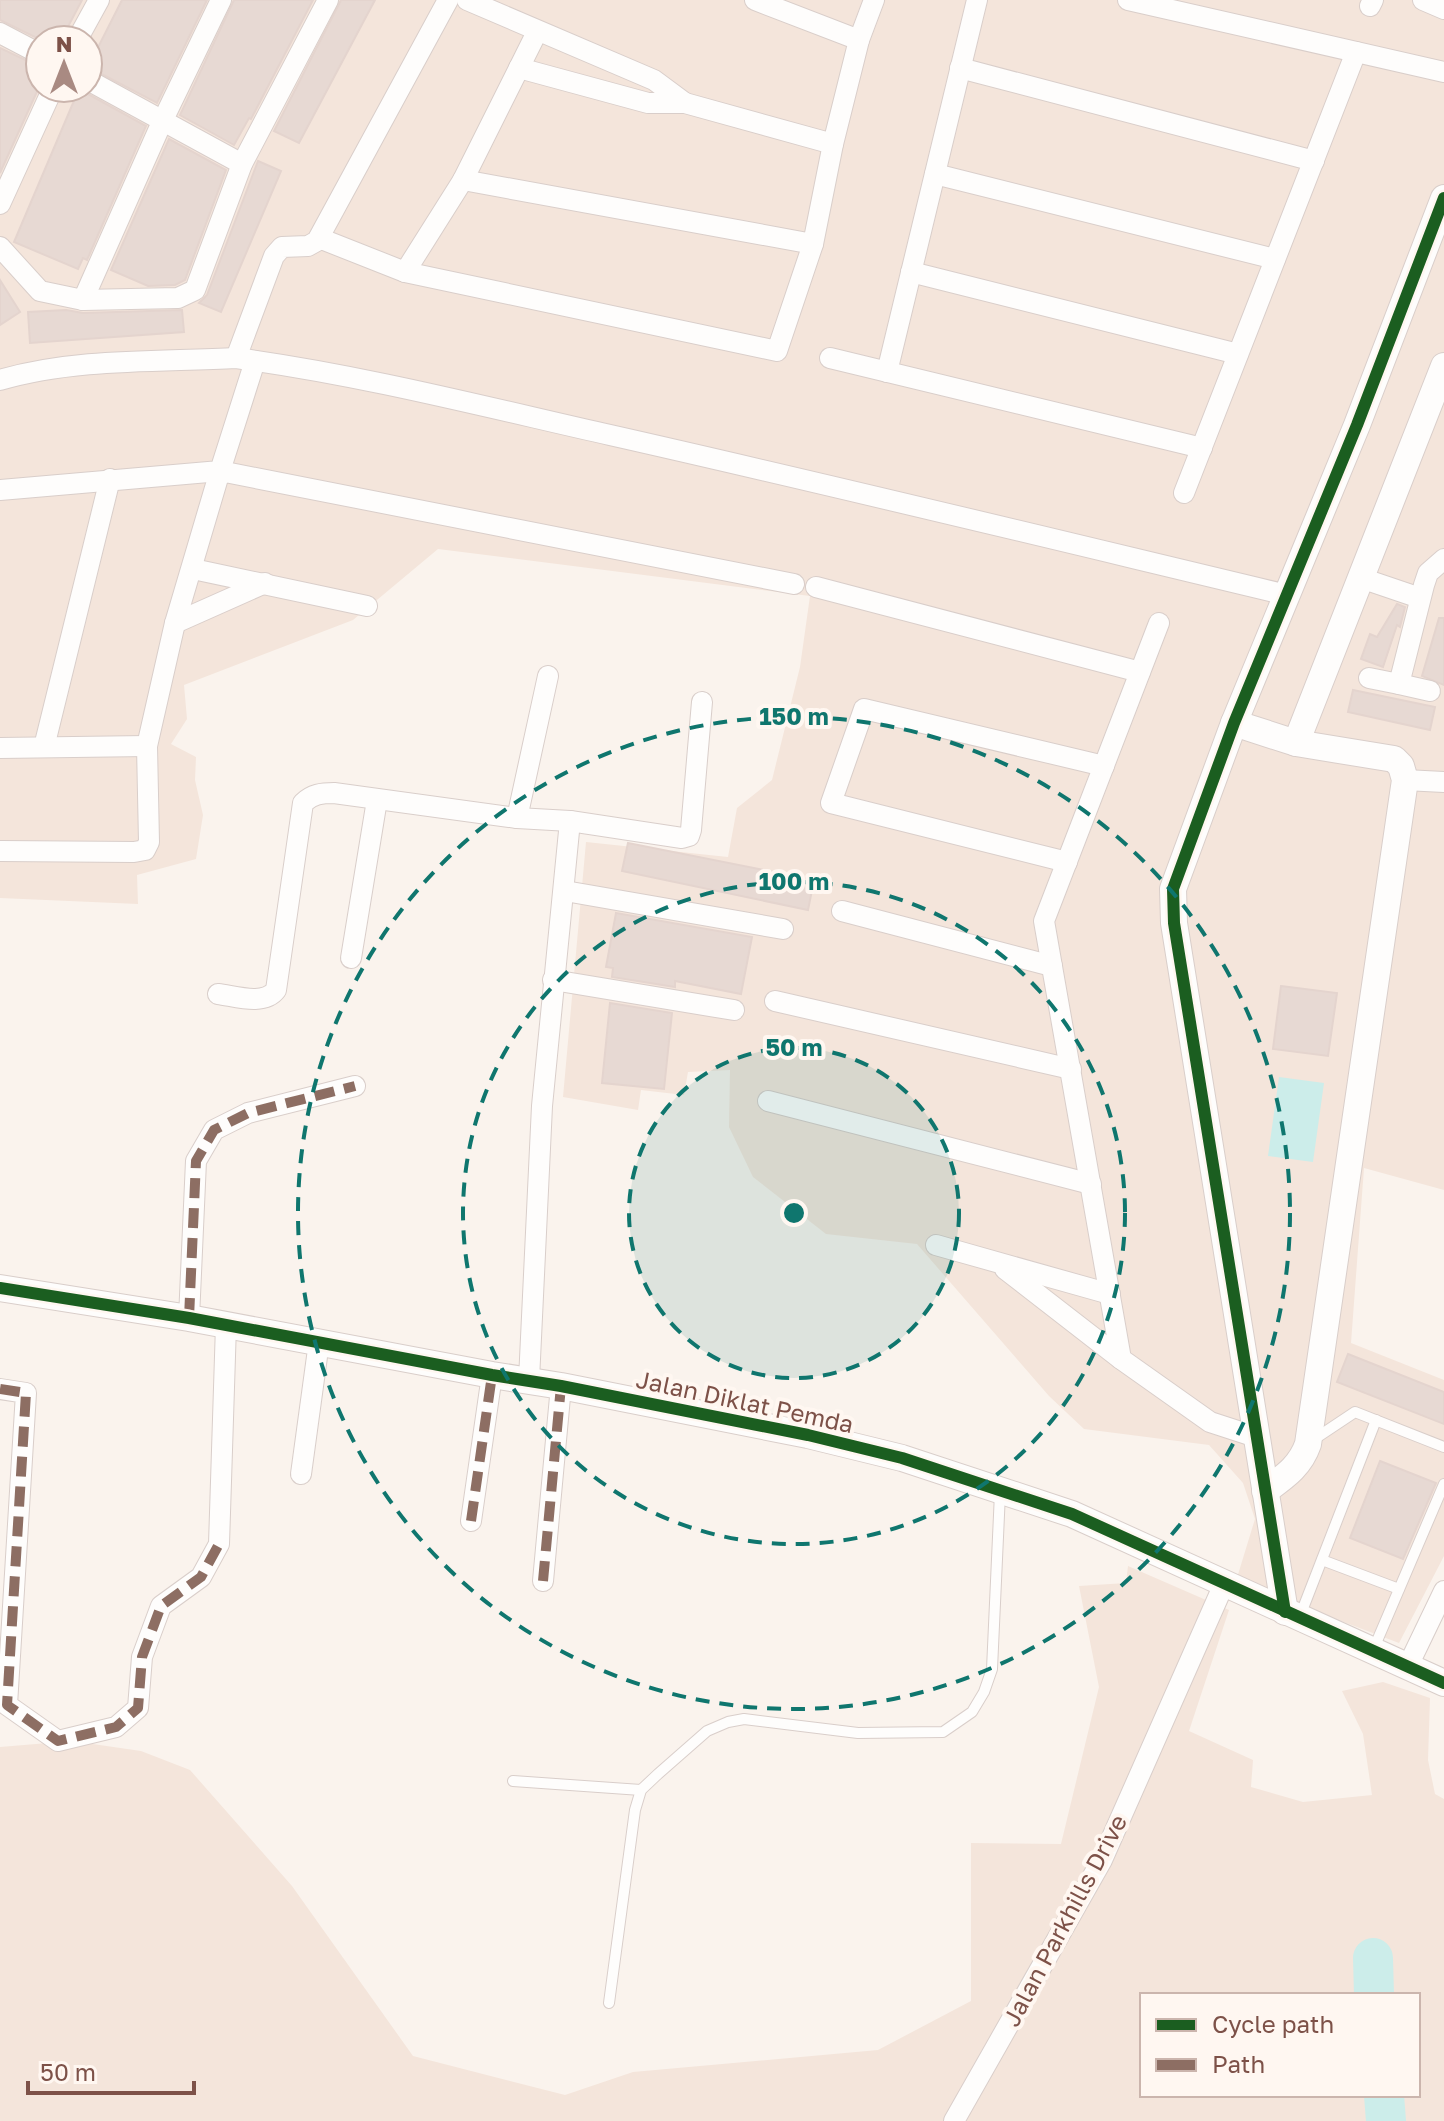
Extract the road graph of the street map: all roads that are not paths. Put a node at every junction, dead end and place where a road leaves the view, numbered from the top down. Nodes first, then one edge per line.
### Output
1 (99, 0) edge
2 (221, 0) edge
3 (328, 0) edge
4 (448, 0) edge
5 (467, 0) edge
6 (755, 0) edge
7 (874, 0) edge
8 (977, 0) edge
9 (1128, 0) edge
10 (1423, 0) edge
11 (1444, 9) edge
12 (86, 24) edge
13 (537, 32) junction
14 (0, 33) edge
15 (859, 40) junction
16 (24, 46) edge
17 (1356, 52) junction
18 (519, 68) junction
19 (960, 68) junction
20 (1444, 72) edge
21 (104, 89) edge
22 (685, 103) junction
23 (46, 104) edge
24 (162, 122) junction
25 (833, 144) junction
26 (1314, 161) junction
27 (242, 164) junction
28 (935, 174) junction
29 (463, 180) junction
30 (1444, 198) edge
31 (0, 204) edge
32 (319, 238) junction
33 (813, 244) junction
34 (0, 247) edge
35 (1275, 259) junction
36 (405, 272) junction
37 (911, 272) junction
38 (83, 300) junction
39 (1238, 354) junction
40 (830, 358) dead end
41 (245, 359) junction
42 (1444, 366) edge
43 (887, 372) junction
44 (0, 380) edge
45 (1202, 448) junction
46 (220, 471) junction
47 (110, 479) junction
48 (0, 491) edge
49 (1184, 493) dead end
50 (1444, 559) edge
51 (193, 569) junction
52 (1361, 578) junction
53 (265, 583) junction
54 (794, 584) dead end
55 (816, 587) dead end
56 (1287, 595) junction
57 (1420, 598) junction
58 (367, 606) dead end
59 (175, 623) junction
60 (1159, 623) dead end
61 (1140, 672) junction
62 (548, 676) dead end
63 (1369, 678) dead end
64 (1399, 684) junction
65 (1430, 691) dead end
66 (702, 702) dead end
67 (1241, 725) junction
68 (1291, 742) junction
69 (147, 746) junction
70 (44, 747) junction
71 (0, 748) edge
72 (1104, 766) junction
73 (1405, 780) junction
74 (1444, 782) edge
75 (377, 800) junction
76 (517, 818) junction
77 (570, 821) junction
78 (0, 851) edge
79 (1067, 862) junction
80 (565, 891) junction
81 (842, 911) dead end
82 (783, 929) dead end
83 (351, 958) dead end
84 (1052, 966) junction
85 (553, 980) junction
86 (218, 994) dead end
87 (775, 1001) dead end
88 (734, 1010) dead end
89 (1071, 1069) junction
90 (355, 1086) dead end
91 (768, 1101) dead end
92 (1091, 1184) junction
93 (936, 1245) dead end
94 (995, 1261) junction
95 (0, 1288) edge
96 (1110, 1294) junction
97 (189, 1318) junction
98 (226, 1325) junction
99 (319, 1342) junction
100 (1121, 1359) junction
101 (492, 1375) junction
102 (529, 1380) junction
103 (561, 1386) junction
104 (0, 1389) edge
105 (1376, 1420) junction
106 (1256, 1437) junction
107 (1308, 1444) junction
108 (1444, 1447) edge
109 (301, 1474) dead end
110 (1444, 1484) edge
111 (1000, 1491) junction
112 (1265, 1491) junction
113 (471, 1521) dead end
114 (1322, 1560) junction
115 (543, 1581) dead end
116 (1224, 1584) junction
117 (1399, 1589) junction
118 (1444, 1591) edge
119 (1292, 1615) junction
120 (1372, 1652) junction
121 (1407, 1668) junction
122 (1444, 1683) edge
123 (513, 1781) dead end
124 (641, 1790) junction
125 (609, 2003) dead end
126 (954, 2121) edge

1 - 12 street
2 - 24 street
3 - 27 street
4 - 32 street
5 - 13 street
6 - 15 street
7 - 15 street
8 - 19 street
9 - 17 street
10 - 11 street
13 - 18 street
13 - 22 street
14 - 16 street
15 - 25 street
17 - 20 street
17 - 26 street
18 - 22 street
18 - 29 street
19 - 26 street
19 - 28 street
21 - 24 street
22 - 25 street
23 - 31 street
24 - 27 street
24 - 38 street
25 - 33 street
26 - 35 street
27 - 38 street
28 - 35 street
28 - 37 street
29 - 33 street
29 - 36 street
30 - 56 street
32 - 36 street
32 - 41 street
33 - 36 street
34 - 38 street
35 - 39 street
37 - 39 street
37 - 43 street
39 - 45 street
40 - 43 street
41 - 44 street
41 - 46 street
41 - 56 street
42 - 52 street
43 - 45 street
45 - 49 street
46 - 47 street
46 - 51 street
46 - 54 street
47 - 48 street
47 - 70 street
50 - 57 street
51 - 53 street
51 - 59 street
52 - 57 street
52 - 68 street
53 - 58 street
53 - 59 street
55 - 61 street
56 - 67 street
57 - 64 street
59 - 69 street
60 - 61 street
61 - 72 street
62 - 76 street
63 - 64 street
64 - 65 street
66 - 77 street
67 - 68 street
67 - 106 street
68 - 73 street
69 - 70 street
69 - 78 street
70 - 71 street
72 - 79 street
72 - 79 street
73 - 74 street
73 - 107 street
75 - 76 street
75 - 83 street
75 - 86 street
76 - 77 street
77 - 80 street
79 - 84 street
80 - 82 street
80 - 85 street
81 - 84 street
84 - 89 street
85 - 88 street
85 - 102 street
87 - 89 street
89 - 92 street
90 - 97 street
91 - 92 street
92 - 96 street
93 - 94 street
94 - 96 street
94 - 100 street
95 - 97 street, Jalan Diklat Pemda
96 - 100 street
97 - 98 street, Jalan Diklat Pemda
98 - 99 street, Jalan Diklat Pemda
98 - 104 street
99 - 101 street, Jalan Diklat Pemda
99 - 109 street
100 - 106 street
101 - 102 street, Jalan Diklat Pemda
101 - 113 street
102 - 103 street, Jalan Diklat Pemda
103 - 111 street, Jalan Diklat Pemda
103 - 115 street
105 - 107 lane
105 - 108 lane
105 - 114 lane
106 - 112 street
107 - 112 street
110 - 117 lane
111 - 116 street, Jalan Diklat Pemda
111 - 124 lane
112 - 119 street
114 - 117 lane
114 - 119 lane
116 - 119 street, Jalan Diklat Pemda
116 - 126 street, Jalan Parkhills Drive
117 - 120 lane
118 - 121 street
119 - 120 street, Jalan Diklat Pemda
120 - 121 street, Jalan Diklat Pemda
121 - 122 street, Jalan Diklat Pemda
123 - 124 lane
124 - 125 lane

